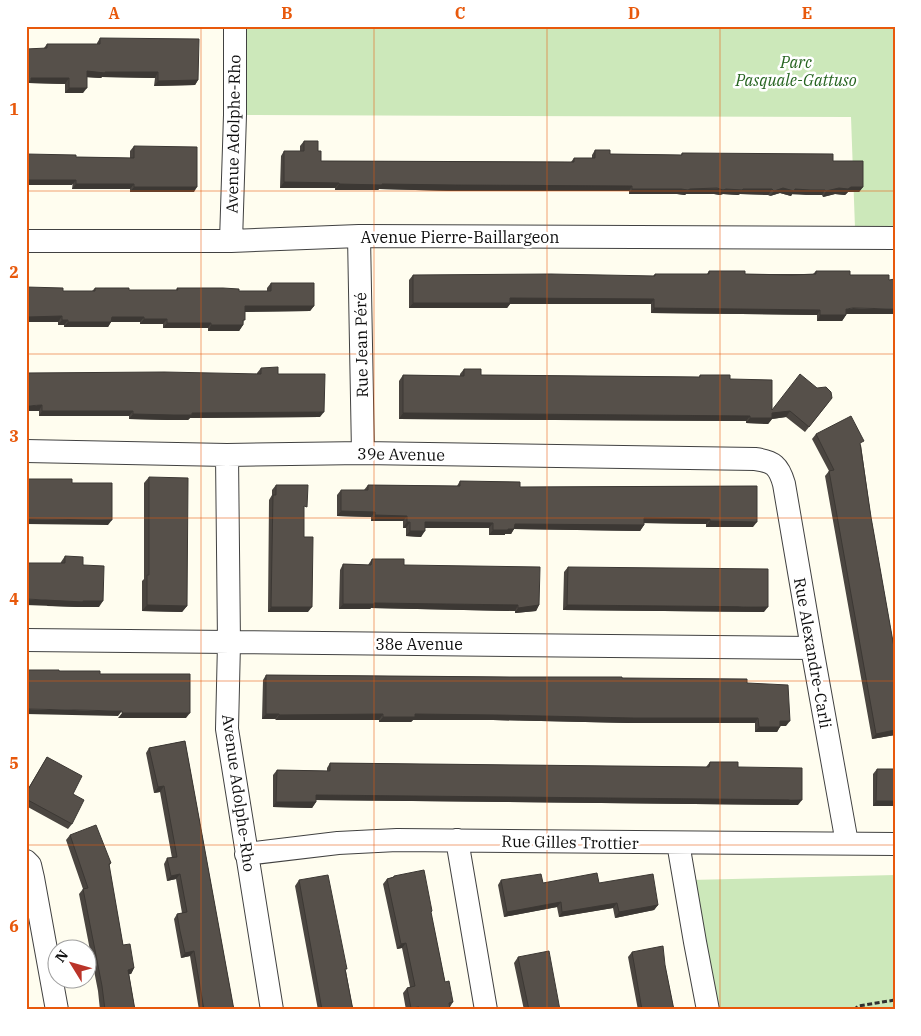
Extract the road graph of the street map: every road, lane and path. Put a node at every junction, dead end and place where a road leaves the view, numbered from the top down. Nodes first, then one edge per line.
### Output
1 (235, 26) edge
2 (359, 236) junction
3 (895, 238) edge
4 (26, 241) edge
5 (231, 241) junction
6 (26, 451) edge
7 (363, 453) junction
8 (226, 455) junction
9 (775, 465) joint
10 (26, 640) edge
11 (228, 643) junction
12 (812, 648) junction
13 (458, 840) junction
14 (678, 843) junction
15 (847, 844) junction
16 (895, 844) edge
17 (246, 854) junction
18 (26, 861) edge
19 (895, 1000) edge
20 (57, 1010) edge
21 (272, 1010) edge
22 (486, 1010) edge
23 (708, 1010) edge
24 (854, 1010) edge

1 - 5 street, Avenue Adolphe-Rho
2 - 3 street, Avenue Pierre-Baillargeon
2 - 5 street, Avenue Pierre-Baillargeon
2 - 7 street, Rue Jean Péré
4 - 5 street, Avenue Pierre-Baillargeon
6 - 8 street, 39e Avenue
7 - 8 street, 39e Avenue
7 - 9 street, 39e Avenue
8 - 11 street, Avenue Adolphe-Rho
9 - 12 street, Rue Alexandre-Carli
10 - 11 street, 38e Avenue
11 - 12 street, 38e Avenue
11 - 17 street, Avenue Adolphe-Rho
12 - 15 street, Rue Alexandre-Carli
13 - 14 street, Rue Gilles Trottier
13 - 17 street, Rue Gilles Trottier
13 - 22 street
14 - 15 street, Rue Gilles Trottier
14 - 23 street
15 - 16 street, Rue Gilles Trottier
17 - 21 street, Avenue Adolphe-Rho
18 - 20 street
19 - 24 path

